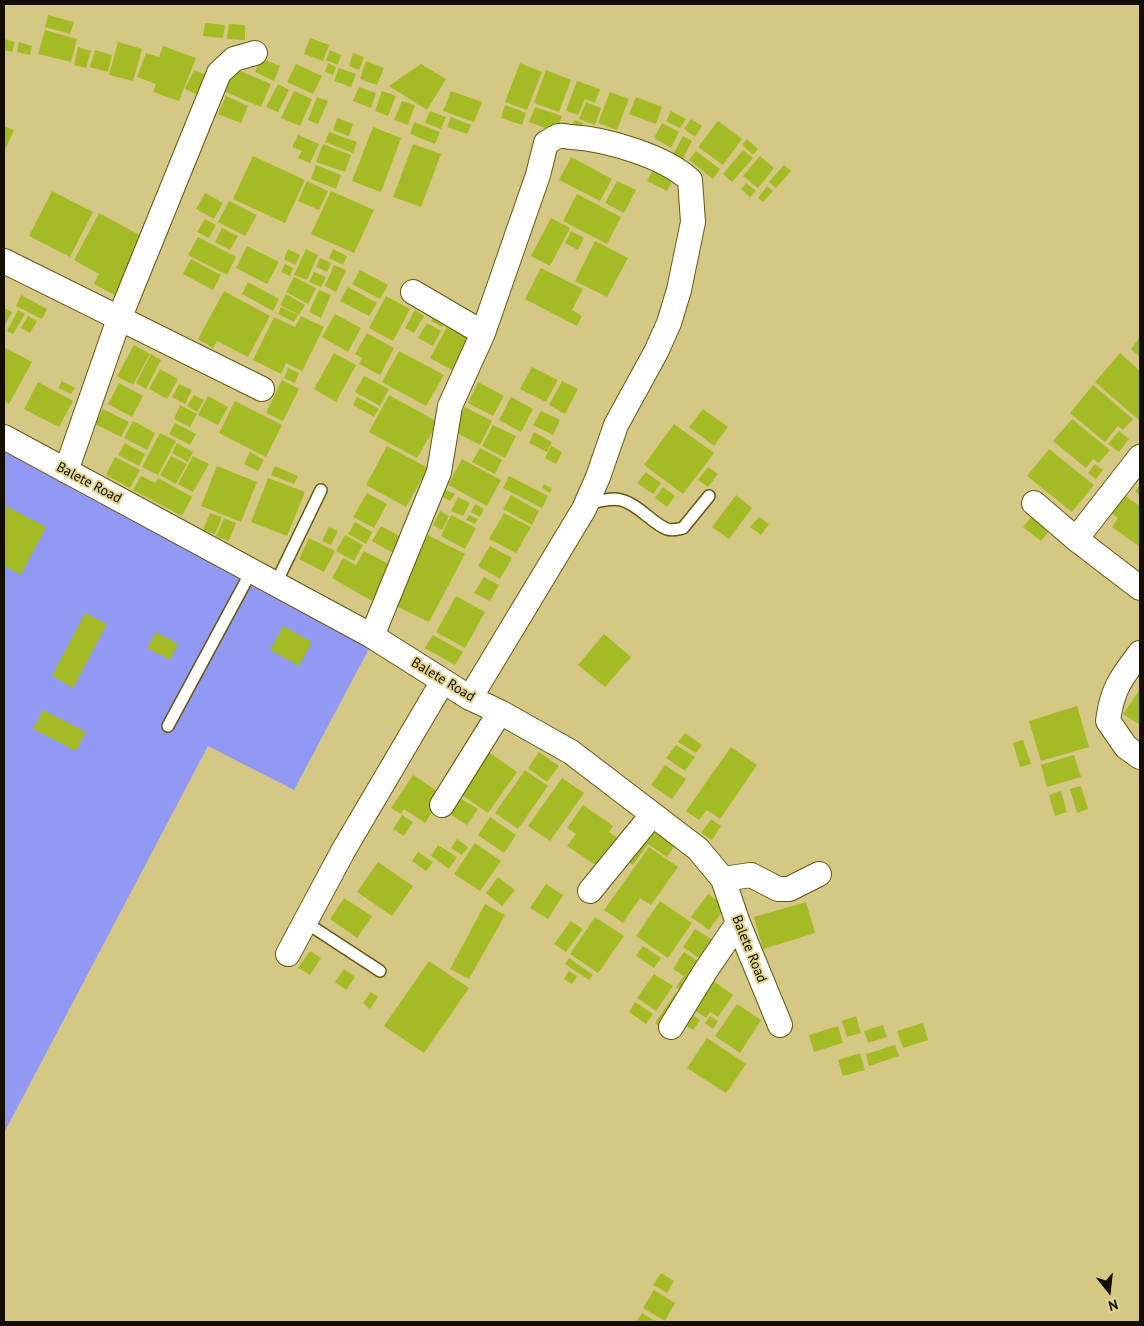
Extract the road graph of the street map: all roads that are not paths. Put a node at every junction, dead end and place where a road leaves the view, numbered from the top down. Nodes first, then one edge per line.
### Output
1 (255, 52) dead end
2 (4, 261) edge
3 (413, 292) dead end
4 (119, 319) junction
5 (483, 332) junction
6 (262, 389) dead end
7 (5, 440) edge
8 (1140, 457) edge
9 (66, 471) junction
10 (321, 490) dead end
11 (709, 496) dead end
12 (1034, 503) dead end
13 (586, 504) junction
14 (1076, 539) junction
15 (252, 570) junction
16 (276, 583) junction
17 (1140, 588) edge
18 (372, 636) junction
19 (1140, 653) edge
20 (443, 681) junction
21 (470, 698) junction
22 (500, 712) junction
23 (168, 726) dead end
24 (1140, 757) edge
25 (442, 806) dead end
26 (652, 815) junction
27 (819, 874) dead end
28 (722, 880) junction
29 (590, 891) dead end
30 (305, 922) junction
31 (738, 923) junction
32 (288, 954) dead end
33 (380, 971) dead end
34 (780, 1025) dead end
35 (671, 1027) dead end

1 - 4 street
2 - 4 street
3 - 5 street
4 - 6 street
4 - 9 street
5 - 13 street
5 - 18 street
7 - 9 street, Balete Road
8 - 14 street
9 - 15 street, Balete Road
10 - 16 lane
11 - 13 lane
12 - 14 street
13 - 21 street
14 - 17 street
15 - 16 street, Balete Road
15 - 23 lane
16 - 18 street, Balete Road
18 - 20 street, Balete Road
19 - 24 street
20 - 21 street, Balete Road
20 - 30 street
21 - 22 street, Balete Road
22 - 25 street
22 - 26 street, Balete Road
26 - 28 street, Balete Road
26 - 29 street
27 - 28 street
28 - 31 street, Balete Road
30 - 32 street
30 - 33 lane
31 - 34 street, Balete Road
31 - 35 street

